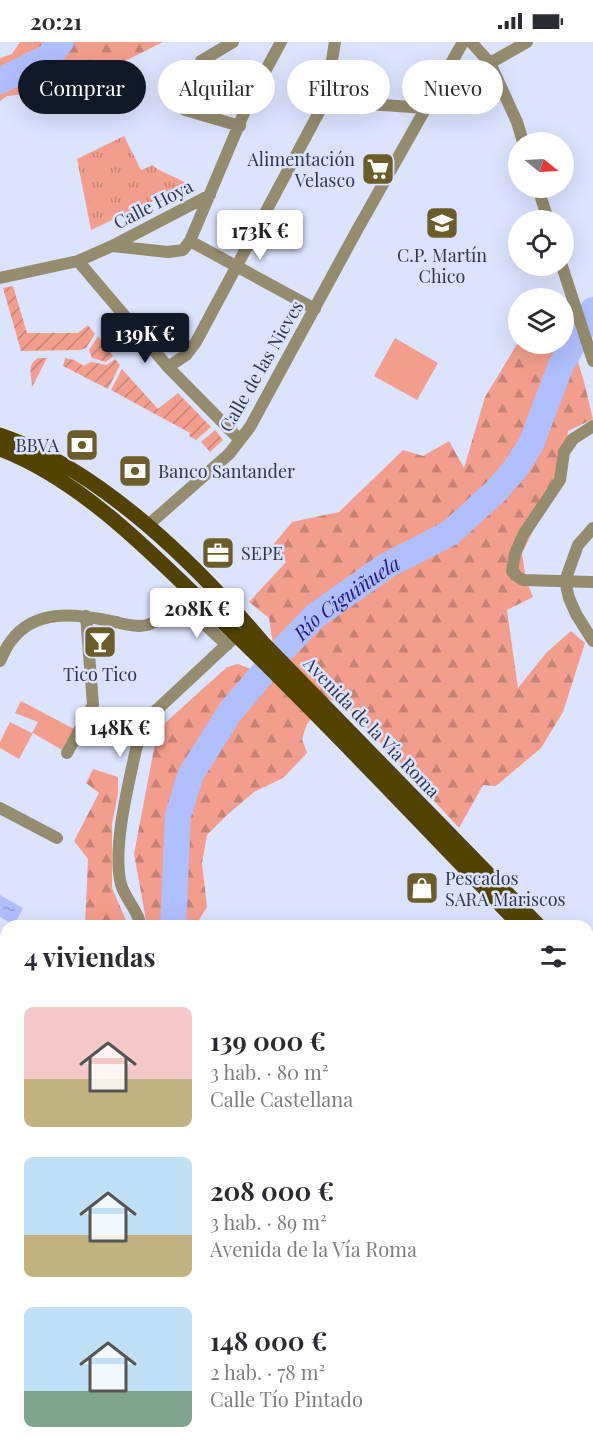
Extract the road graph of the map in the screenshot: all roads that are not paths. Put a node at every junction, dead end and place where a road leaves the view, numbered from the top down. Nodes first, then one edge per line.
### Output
1 (233, 42) edge
2 (281, 42) edge
3 (335, 42) edge
4 (463, 42) edge
5 (471, 42) edge
6 (526, 42) edge
7 (209, 60) edge
8 (332, 60) edge
9 (453, 60) edge
10 (487, 60) edge
11 (495, 60) edge
12 (503, 91) edge
13 (199, 114) edge
14 (318, 114) edge
15 (423, 114) edge
16 (240, 126) junction
17 (520, 132) edge
18 (210, 195) junction
19 (190, 241) junction
20 (112, 246) junction
21 (78, 261) junction
22 (237, 265) junction
23 (565, 276) edge
24 (0, 278) edge
25 (315, 309) junction
26 (593, 361) edge
27 (168, 367) junction
28 (593, 426) edge
29 (0, 435) edge
30 (240, 441) junction
31 (0, 449) edge
32 (29, 462) junction
33 (147, 526) junction
34 (593, 528) edge
35 (148, 552) junction
36 (180, 556) junction
37 (565, 581) junction
38 (593, 582) edge
39 (188, 588) junction
40 (174, 603) junction
41 (189, 610) junction
42 (86, 616) junction
43 (252, 629) junction
44 (232, 640) junction
45 (593, 641) edge
46 (259, 648) junction
47 (0, 662) edge
48 (323, 714) junction
49 (67, 753) dead end
50 (0, 808) edge
51 (57, 838) dead end
52 (140, 920) edge
53 (515, 920) edge
54 (533, 920) edge

1 - 7 street
2 - 16 street
3 - 8 street
4 - 9 street, Calle de las Nieves
5 - 10 street
6 - 11 street
12 - 17 street
13 - 16 street
14 - 22 street
15 - 25 street, Calle de las Nieves
16 - 18 street
18 - 19 street
18 - 20 street, Calle Hoya
19 - 20 street, Calle Hoya
19 - 22 street
20 - 21 street, Calle Hoya
21 - 24 street, Calle Hoya
21 - 27 street
22 - 25 street
22 - 27 street
23 - 26 street
25 - 30 street, Calle de las Nieves
27 - 30 street
28 - 37 street
29 - 33 main road, Avenida de la Vía Roma
30 - 33 street, Calle de las Nieves
31 - 32 main road, Avenida de la Vía Roma
32 - 33 main road
32 - 35 main road, Avenida de la Vía Roma
33 - 35 main road
33 - 36 main road, Avenida de la Vía Roma
34 - 37 street
35 - 39 main road, Avenida de la Vía Roma
36 - 39 main road
36 - 43 main road, Avenida de la Vía Roma
37 - 38 street
37 - 45 street
39 - 40 street
39 - 41 street
39 - 43 main road
39 - 44 main road, Avenida de la Vía Roma
40 - 41 street, Avenida de la Vía Roma
40 - 42 street
41 - 44 street, Avenida de la Vía Roma
42 - 47 street
42 - 49 street
43 - 46 main road, Avenida de la Vía Roma
44 - 46 main road, Avenida de la Vía Roma
44 - 52 street
46 - 48 main road, Avenida de la Vía Roma
48 - 53 main road, Avenida de la Vía Roma
48 - 54 main road, Avenida de la Vía Roma
50 - 51 street

